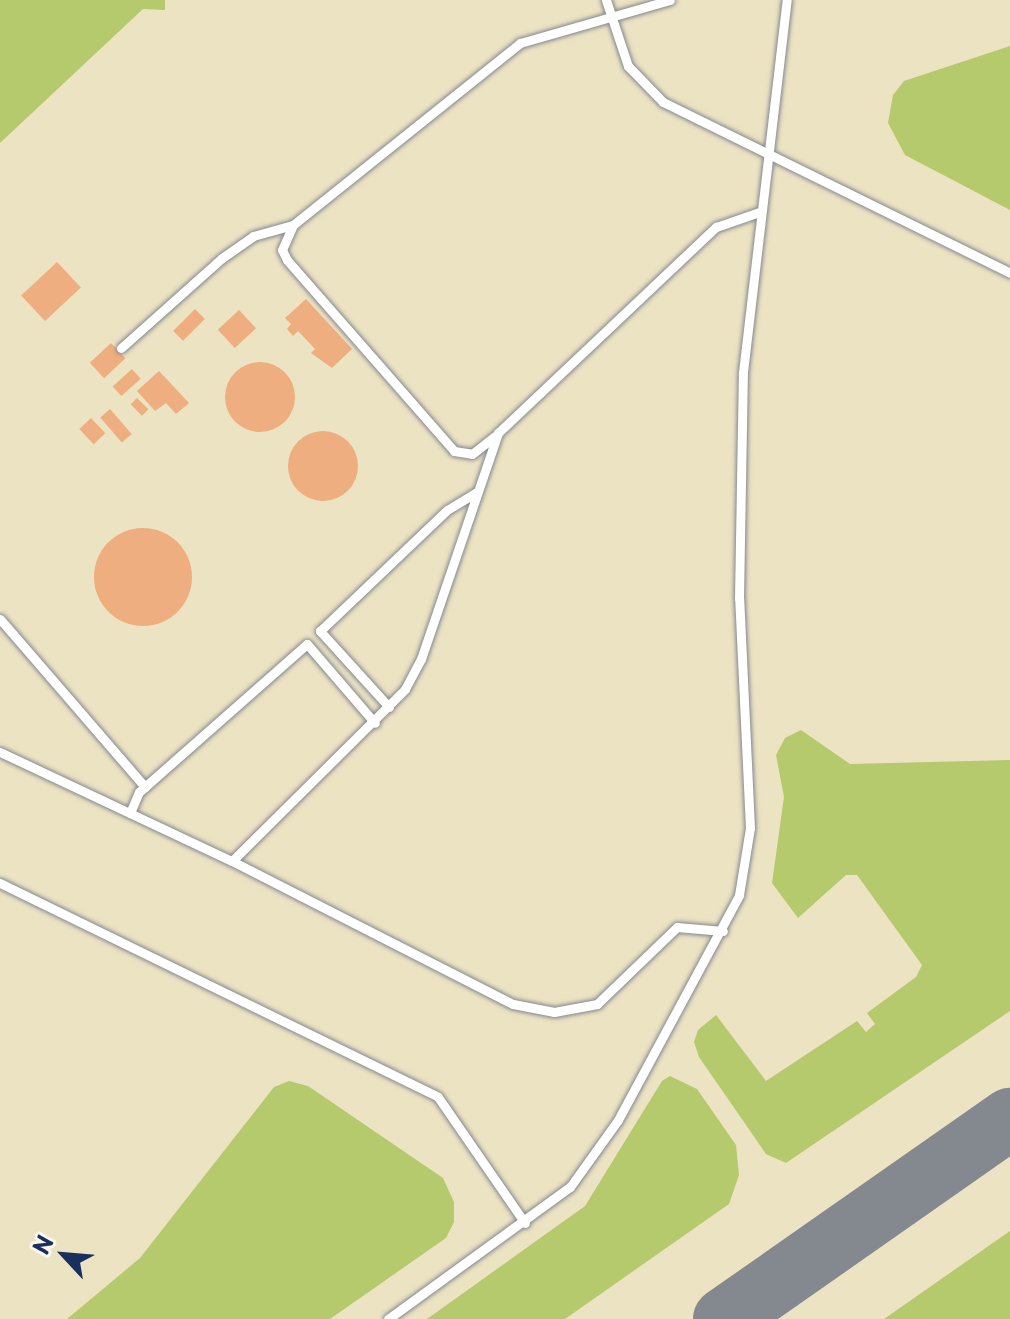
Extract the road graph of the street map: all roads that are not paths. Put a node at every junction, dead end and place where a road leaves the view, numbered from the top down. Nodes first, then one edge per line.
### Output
1 (606, 0) edge
2 (670, 0) edge
3 (787, 0) edge
4 (614, 18) junction
5 (767, 150) junction
6 (759, 212) junction
7 (293, 225) junction
8 (1010, 273) edge
9 (121, 348) dead end
10 (498, 433) junction
11 (477, 492) junction
12 (0, 619) edge
13 (389, 707) junction
14 (375, 723) junction
15 (0, 752) edge
16 (145, 787) junction
17 (130, 813) junction
18 (232, 861) junction
19 (0, 883) edge
20 (723, 931) junction
21 (525, 1223) junction
22 (388, 1319) edge

1 - 4 lane
2 - 4 lane
3 - 5 lane
4 - 5 lane
4 - 7 lane
5 - 6 lane
5 - 8 lane
6 - 10 lane
6 - 20 lane
7 - 9 lane
7 - 10 lane
10 - 11 lane
11 - 13 lane
11 - 13 lane
12 - 16 lane
13 - 14 lane
14 - 16 lane
14 - 18 lane
15 - 17 lane
16 - 17 lane
17 - 18 lane
18 - 20 lane
19 - 21 lane
20 - 21 lane
21 - 22 lane

